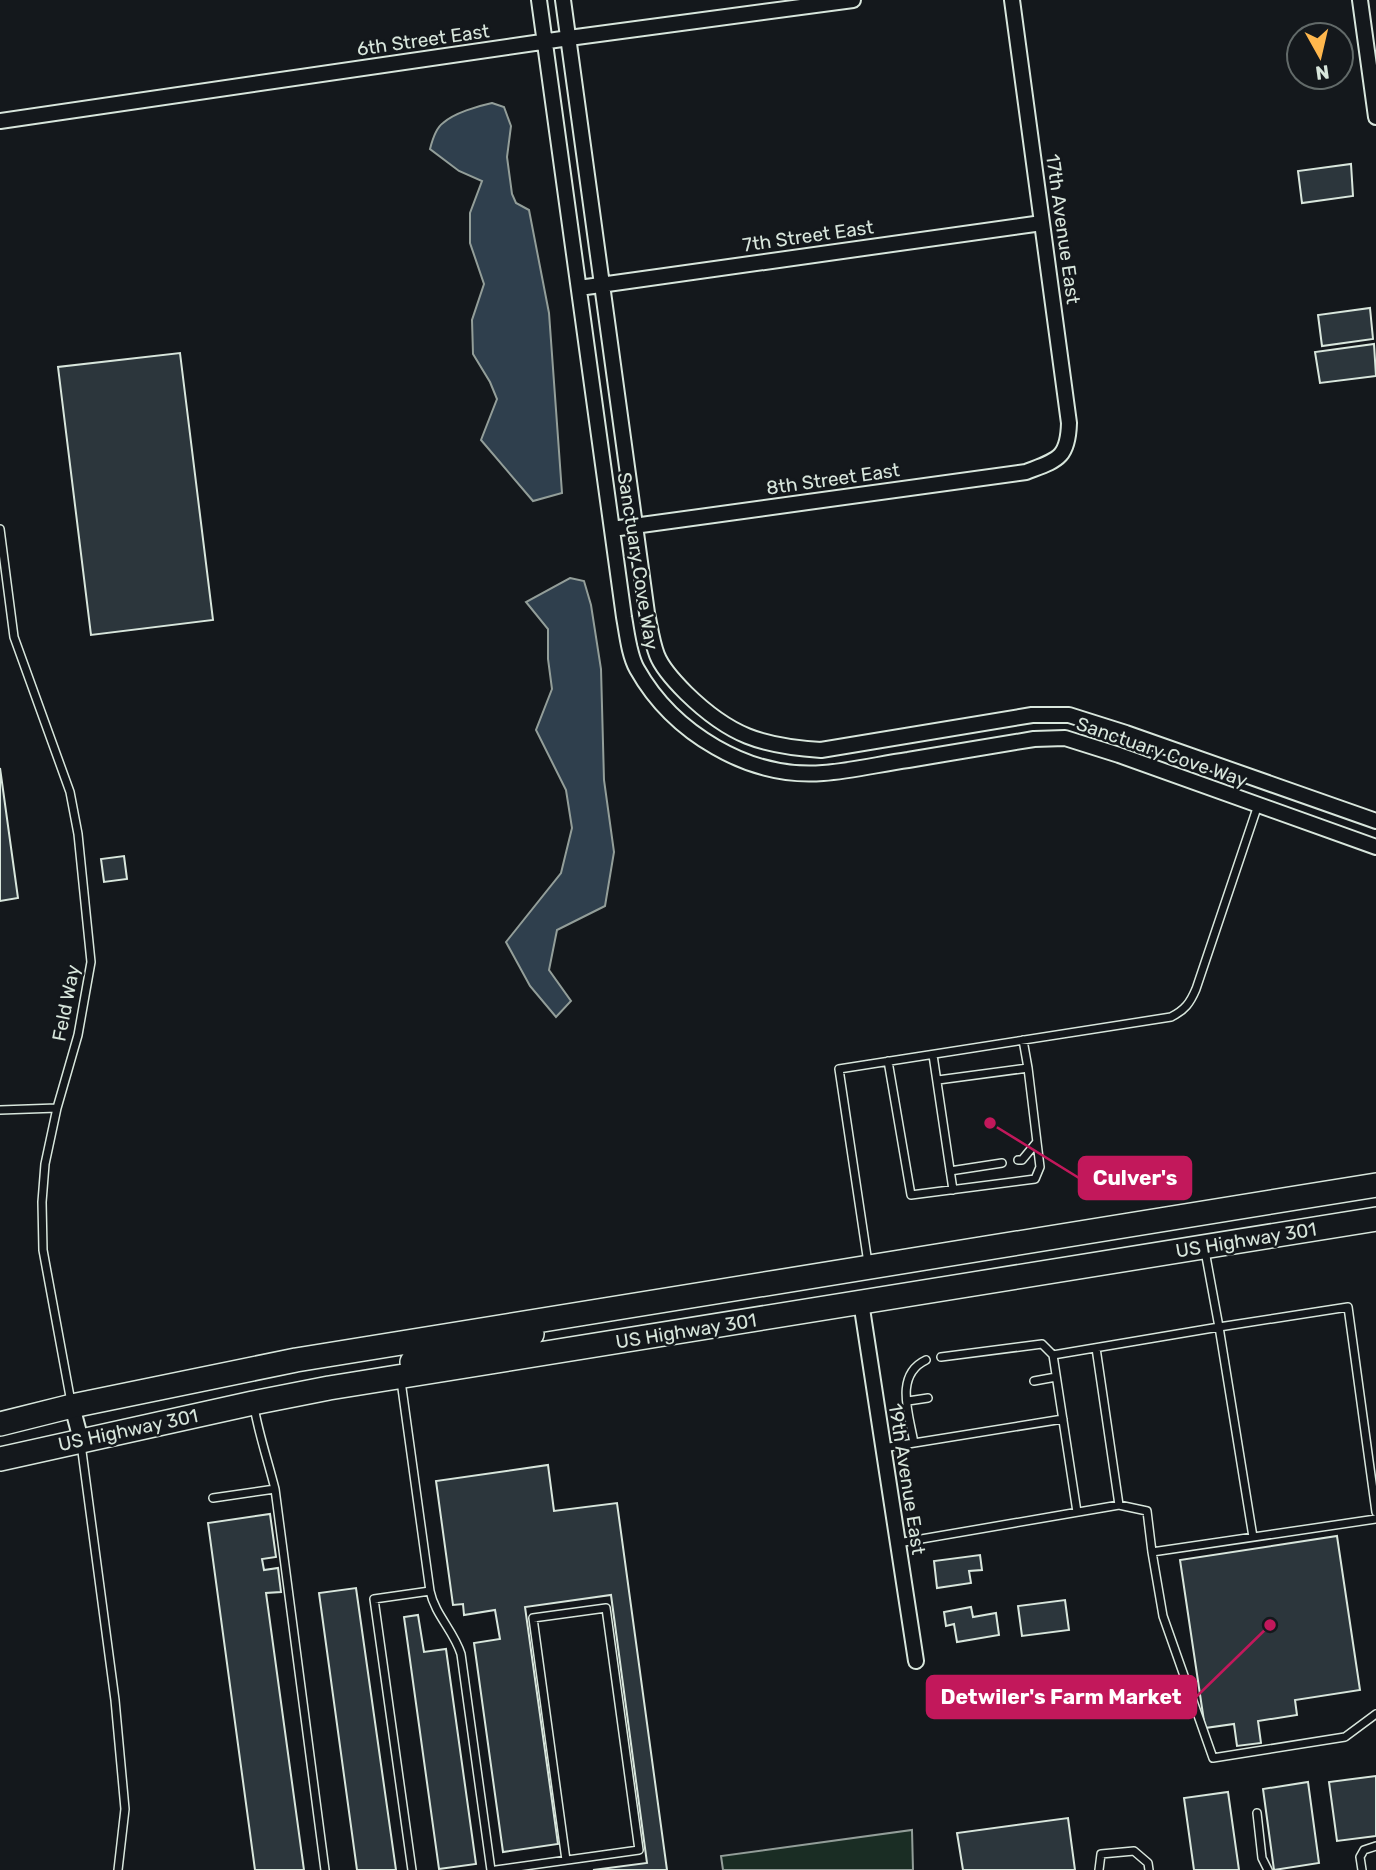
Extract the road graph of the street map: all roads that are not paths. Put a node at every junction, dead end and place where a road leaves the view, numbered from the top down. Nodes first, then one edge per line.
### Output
1 (540, 0) edge
2 (563, 0) edge
3 (853, 0) edge
4 (1012, 0) edge
5 (1360, 0) edge
6 (569, 38) junction
7 (545, 41) junction
8 (1376, 117) edge
9 (0, 121) edge
10 (1042, 223) junction
11 (603, 284) junction
12 (579, 288) junction
13 (1056, 460) joint
14 (636, 526) junction
15 (0, 529) edge
16 (612, 529) junction
17 (1259, 805) junction
18 (1376, 821) edge
19 (1376, 846) edge
20 (1023, 1040) junction
21 (933, 1055) junction
22 (888, 1061) junction
23 (1028, 1068) junction
24 (938, 1080) junction
25 (57, 1108) junction
26 (0, 1110) edge
27 (1036, 1143) junction
28 (1018, 1160) dead end
29 (1002, 1163) dead end
30 (950, 1171) junction
31 (1376, 1185) edge
32 (953, 1190) junction
33 (1376, 1219) edge
34 (1205, 1247) junction
35 (984, 1249) junction
36 (869, 1268) junction
37 (861, 1302) junction
38 (594, 1312) junction
39 (1219, 1327) junction
40 (702, 1329) junction
41 (1096, 1348) junction
42 (1053, 1355) junction
43 (941, 1357) dead end
44 (926, 1360) dead end
45 (400, 1377) junction
46 (1056, 1377) junction
47 (1034, 1381) dead end
48 (928, 1398) dead end
49 (908, 1401) junction
50 (253, 1403) junction
51 (72, 1406) junction
52 (1063, 1419) junction
53 (0, 1424) edge
54 (81, 1440) junction
55 (914, 1443) junction
56 (883, 1448) junction
57 (0, 1459) edge
58 (275, 1489) junction
59 (213, 1498) dead end
60 (1119, 1505) junction
61 (1077, 1512) junction
62 (1376, 1512) edge
63 (1376, 1519) edge
64 (1253, 1537) junction
65 (897, 1543) junction
66 (1152, 1552) junction
67 (430, 1591) junction
68 (916, 1661) dead end
69 (1376, 1714) edge
70 (1257, 1813) dead end
71 (1376, 1846) edge
72 (566, 1860) junction
73 (118, 1870) edge
74 (325, 1870) edge
75 (412, 1870) edge
76 (494, 1870) edge
77 (1099, 1870) edge
78 (1149, 1870) edge
79 (1268, 1870) edge
80 (1362, 1870) edge

1 - 7 street, Sanctuary Cove Way
2 - 6 street, Sanctuary Cove Way
3 - 6 street, 6th Street East
4 - 10 street, 17th Avenue East
5 - 8 street
6 - 7 street, 6th Street East
6 - 11 street, Sanctuary Cove Way
7 - 9 street, 6th Street East
7 - 12 street, Sanctuary Cove Way
10 - 11 street, 7th Street East
10 - 13 street, 17th Avenue East
11 - 12 street, 7th Street East
11 - 14 street, Sanctuary Cove Way
12 - 16 street, Sanctuary Cove Way
13 - 14 street, 8th Street East
14 - 16 street, 8th Street East
14 - 18 street, Sanctuary Cove Way
15 - 25 lane, Feld Way
16 - 17 street, Sanctuary Cove Way
17 - 19 street, Sanctuary Cove Way
17 - 20 lane
20 - 21 lane
20 - 23 lane
21 - 22 lane
21 - 24 lane
22 - 32 lane
22 - 36 lane
23 - 24 lane
23 - 27 lane
24 - 30 lane
25 - 26 lane
25 - 51 lane, Feld Way
27 - 28 lane
27 - 32 lane
29 - 30 lane
30 - 32 lane
31 - 35 main road
33 - 34 main road, US Highway 301
34 - 37 main road, US Highway 301
34 - 39 lane
35 - 36 main road
35 - 37 main road
36 - 38 main road
36 - 40 main road
37 - 40 main road, US Highway 301
37 - 56 street, 19th Avenue East
38 - 45 main road
38 - 51 main road, US Highway 301
39 - 41 lane
39 - 62 lane
39 - 64 lane
40 - 45 main road, US Highway 301
41 - 42 lane
41 - 60 lane
42 - 43 lane
42 - 46 lane
44 - 49 lane
45 - 50 main road, US Highway 301
45 - 67 lane
46 - 47 lane
46 - 52 lane
48 - 49 lane
49 - 55 lane
50 - 54 main road, US Highway 301
50 - 58 lane
51 - 53 main road, US Highway 301
51 - 54 street
52 - 55 lane
52 - 61 lane
54 - 57 main road, US Highway 301
54 - 73 lane
55 - 56 lane
56 - 65 street, 19th Avenue East
58 - 59 lane
58 - 74 lane
60 - 61 lane
60 - 66 lane
61 - 65 lane
63 - 64 lane
64 - 66 lane
65 - 68 street, 19th Avenue East
66 - 69 lane
67 - 75 lane
67 - 76 lane
70 - 79 lane
71 - 80 lane
72 - 72 lane
72 - 76 lane
77 - 78 lane

